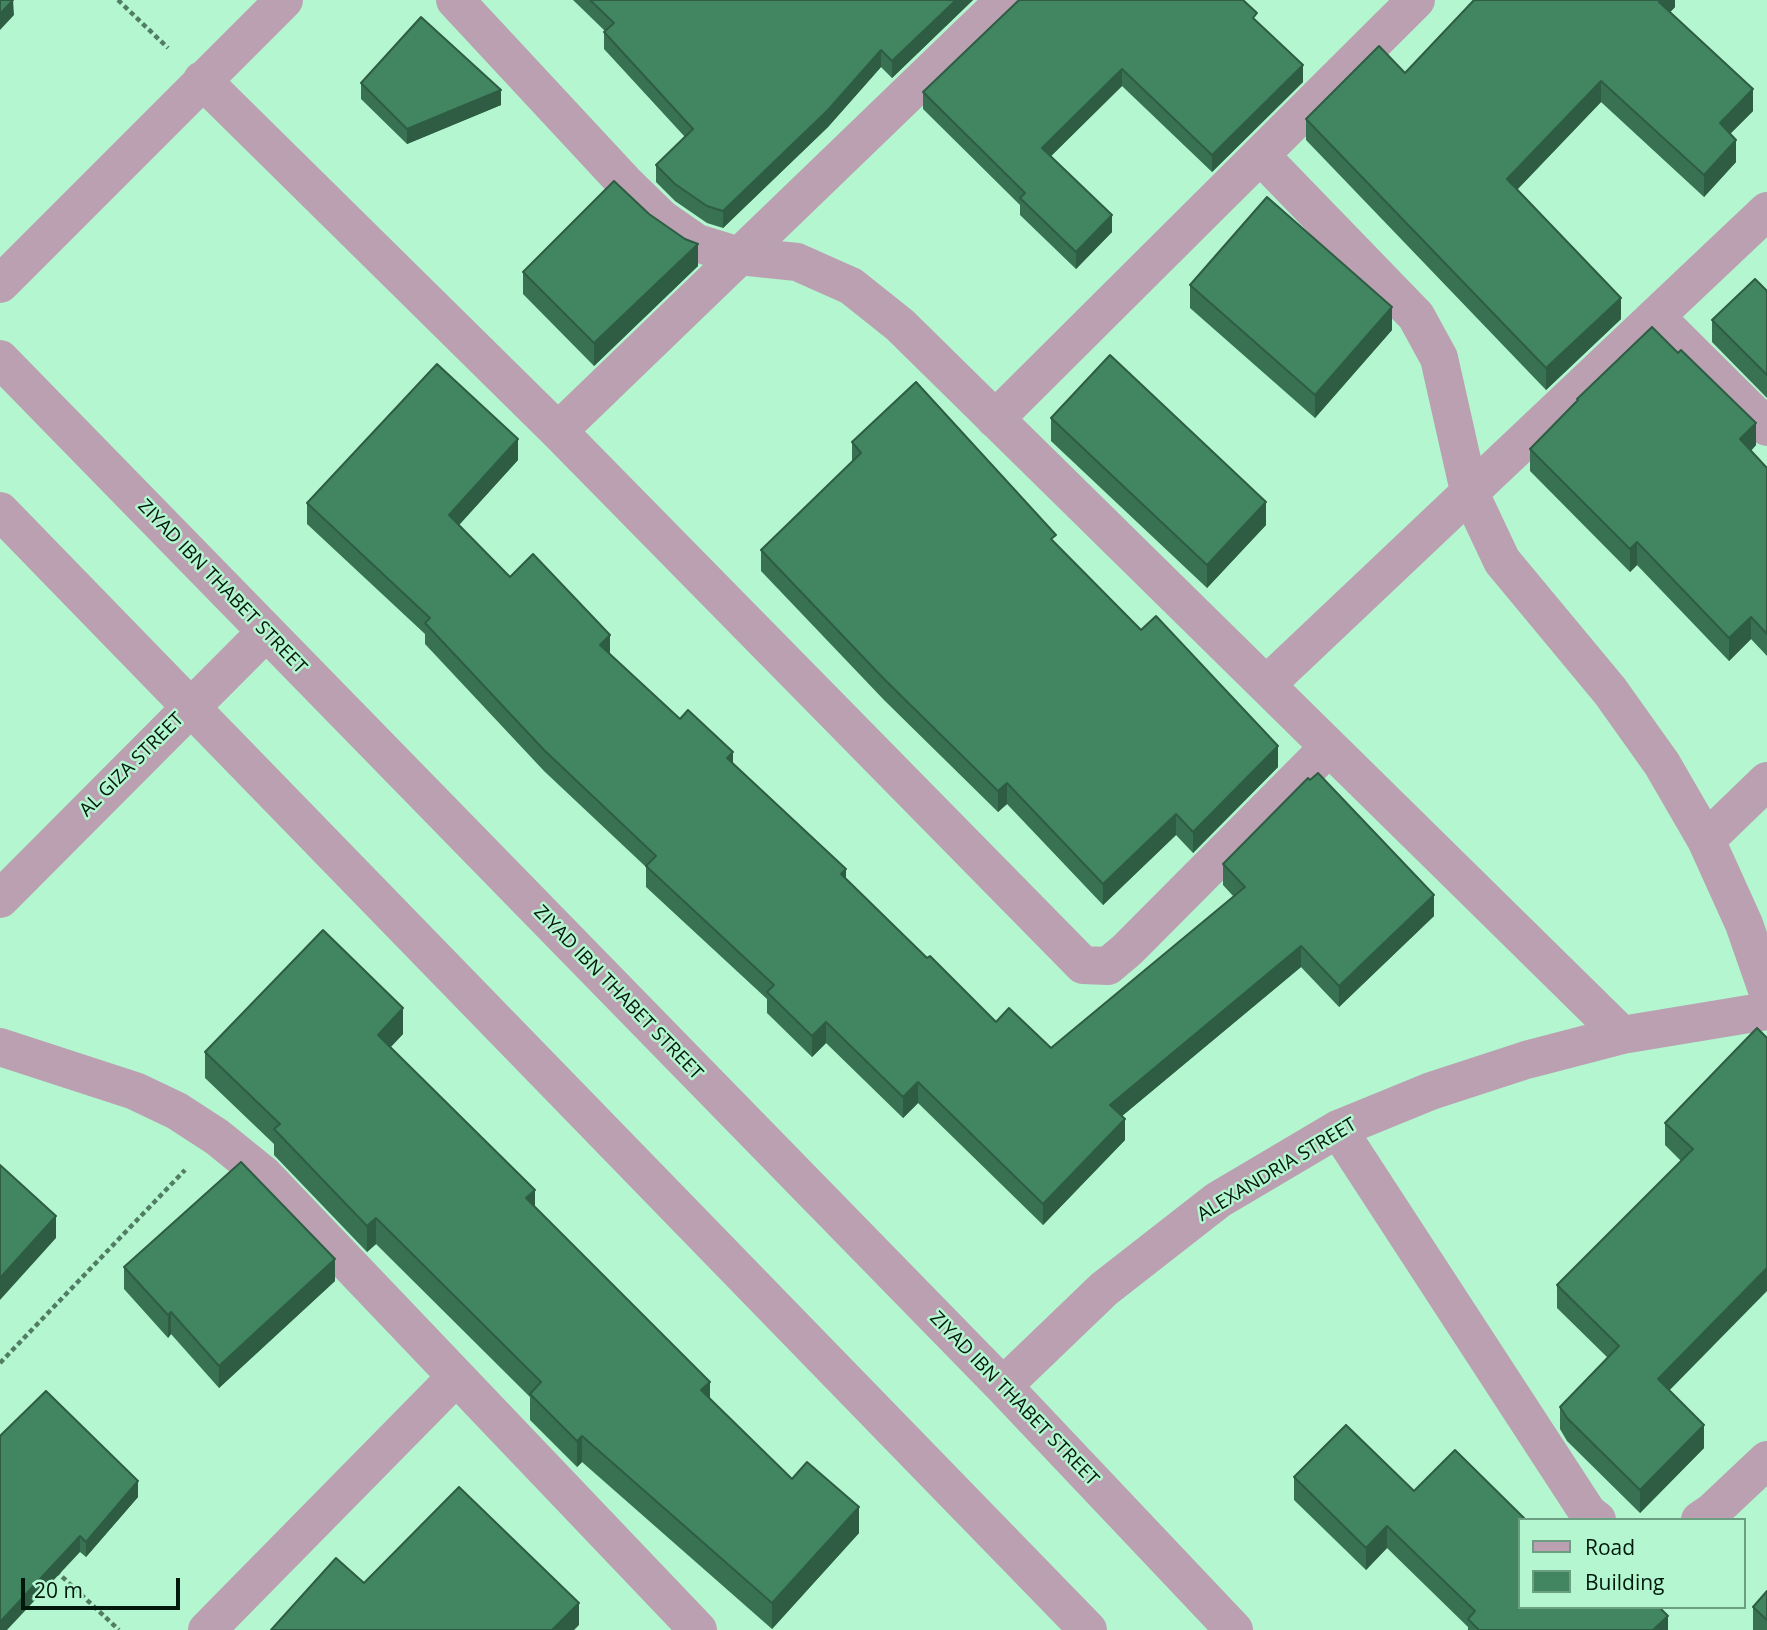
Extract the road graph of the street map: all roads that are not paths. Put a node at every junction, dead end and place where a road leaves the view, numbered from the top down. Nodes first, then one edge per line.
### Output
1 (284, 0) edge
2 (455, 0) edge
3 (1005, 0) edge
4 (1416, 0) edge
5 (202, 80) junction
6 (1261, 156) junction
7 (1767, 211) edge
8 (739, 256) junction
9 (0, 284) edge
10 (1656, 317) junction
11 (0, 359) edge
12 (995, 419) junction
13 (1767, 427) edge
14 (558, 430) junction
15 (1469, 491) junction
16 (0, 511) edge
17 (266, 632) junction
18 (1266, 685) junction
19 (189, 708) junction
20 (1329, 747) junction
21 (1767, 781) edge
22 (1706, 840) junction
23 (0, 899) edge
24 (1767, 990) edge
25 (1767, 1011) edge
26 (1622, 1035) junction
27 (0, 1047) edge
28 (1338, 1129) junction
29 (456, 1377) junction
30 (1003, 1386) junction
31 (1767, 1460) edge
32 (1594, 1518) edge
33 (1703, 1518) edge
34 (684, 1625) edge
35 (207, 1630) edge
36 (1088, 1630) edge
37 (1234, 1630) edge

1 - 5 street
2 - 8 street
3 - 8 street
4 - 6 street
5 - 9 street
5 - 14 street
6 - 12 street
6 - 15 street
7 - 10 street
8 - 12 street
8 - 14 street
10 - 13 street
10 - 15 street
11 - 17 street, ZIYAD IBN THABET STREET
12 - 18 street
14 - 20 street
15 - 18 street
15 - 22 street
16 - 19 street
17 - 19 street, AL GIZA STREET
17 - 30 street, ZIYAD IBN THABET STREET
18 - 20 street
19 - 23 street, AL GIZA STREET
19 - 36 street
20 - 26 street
21 - 22 street
22 - 24 street
25 - 26 street, ALEXANDRIA STREET
26 - 28 street, ALEXANDRIA STREET
27 - 29 street
28 - 30 street, ALEXANDRIA STREET
28 - 32 street
29 - 34 street
29 - 35 street
30 - 37 street, ZIYAD IBN THABET STREET
31 - 33 street

